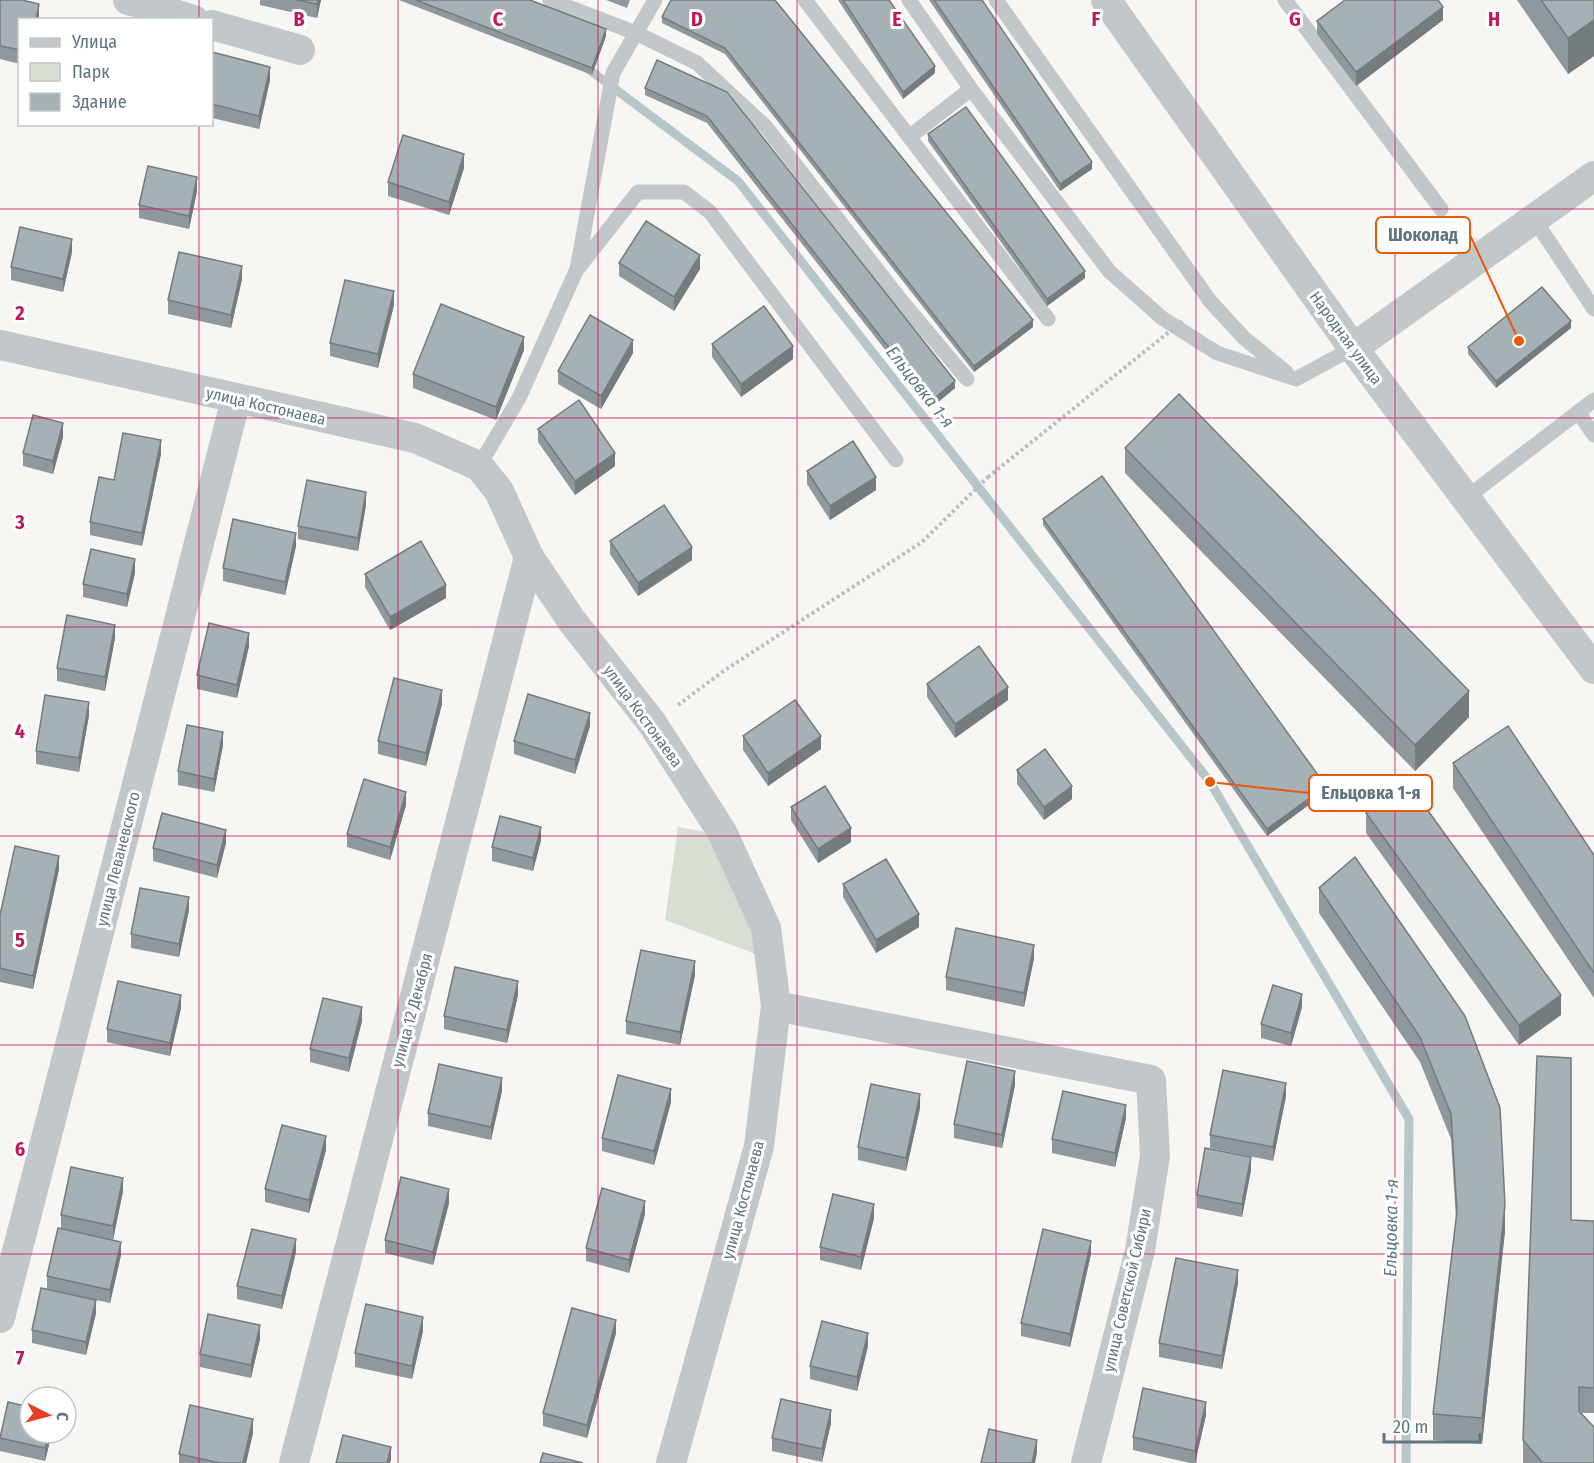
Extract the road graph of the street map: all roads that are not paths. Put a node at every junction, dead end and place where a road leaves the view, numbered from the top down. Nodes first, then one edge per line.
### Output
1 (128, 0) edge
2 (550, 0) edge
3 (655, 0) edge
4 (805, 0) edge
5 (909, 0) edge
6 (996, 0) edge
7 (1106, 0) edge
8 (1285, 0) edge
9 (187, 18) edge
10 (213, 25) edge
11 (636, 33) junction
12 (300, 50) dead end
13 (971, 89) junction
14 (909, 137) junction
15 (1594, 176) edge
16 (1441, 209) dead end
17 (1534, 219) junction
18 (578, 269) junction
19 (1594, 309) edge
20 (1048, 319) dead end
21 (0, 345) edge
22 (1353, 348) junction
23 (967, 379) dead end
24 (1296, 379) junction
25 (236, 399) junction
26 (1594, 400) edge
27 (1578, 412) junction
28 (1594, 435) edge
29 (896, 460) dead end
30 (479, 466) junction
31 (1466, 498) junction
32 (529, 557) junction
33 (1594, 669) edge
34 (776, 1006) junction
35 (0, 1318) edge
36 (294, 1463) edge
37 (671, 1463) edge
38 (1086, 1463) edge

1 - 9 street
2 - 11 lane
3 - 11 lane
4 - 14 lane
5 - 13 lane
6 - 24 lane
7 - 22 street, Народная улица
8 - 16 lane
10 - 12 street
11 - 18 lane
11 - 23 lane
13 - 14 lane
13 - 24 lane
14 - 20 lane
15 - 17 street
17 - 19 lane
17 - 22 street
18 - 29 lane
18 - 30 lane
21 - 25 street, улица Костонаева
22 - 24 lane
22 - 31 street, Народная улица
25 - 30 street, улица Костонаева
25 - 35 street, улица Леваневского
26 - 27 lane
27 - 28 lane
27 - 31 lane
30 - 32 street, улица Костонаева
31 - 33 street, Народная улица
32 - 34 street, улица Костонаева
32 - 36 street, улица 12 Декабря
34 - 37 street, улица Костонаева
34 - 38 street, улица Советской Сибири

